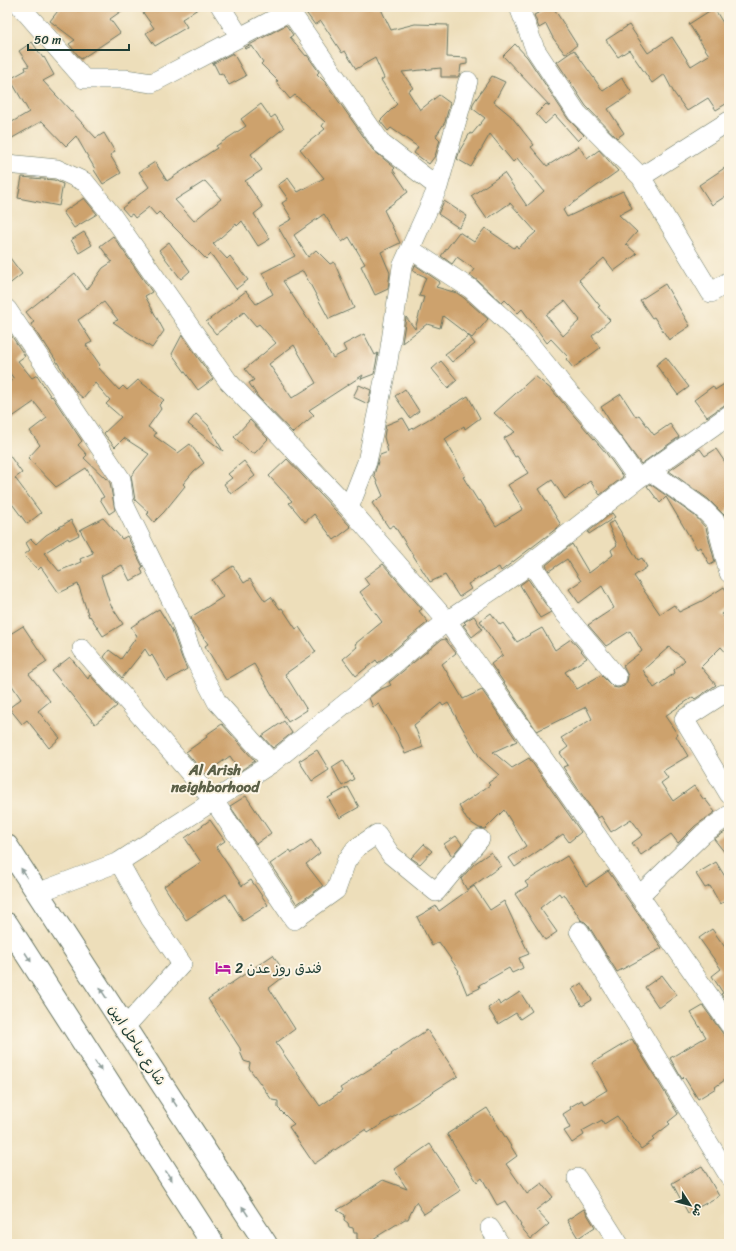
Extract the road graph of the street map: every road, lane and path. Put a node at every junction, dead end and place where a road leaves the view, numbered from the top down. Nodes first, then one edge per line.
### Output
1 (21, 7) edge
2 (221, 7) edge
3 (519, 7) edge
4 (290, 9) edge
5 (240, 37) junction
6 (468, 81) dead end
7 (729, 121) edge
8 (7, 164) edge
9 (642, 176) junction
10 (438, 187) junction
11 (410, 249) junction
12 (729, 282) edge
13 (7, 309) edge
14 (729, 415) edge
15 (644, 475) junction
16 (349, 508) junction
17 (531, 563) junction
18 (729, 573) edge
19 (447, 621) junction
20 (82, 649) dead end
21 (617, 677) dead end
22 (723, 694) dead end
23 (272, 763) junction
24 (729, 794) edge
25 (214, 801) junction
26 (729, 815) edge
27 (480, 840) dead end
28 (7, 846) edge
29 (119, 862) junction
30 (37, 893) junction
31 (639, 896) junction
32 (7, 924) edge
33 (579, 931) dead end
34 (729, 1024) edge
35 (125, 1027) junction
36 (729, 1176) edge
37 (577, 1178) dead end
38 (213, 1244) edge
39 (266, 1244) edge
40 (619, 1244) edge

1 - 5 street
2 - 5 street
3 - 9 street
4 - 5 street
4 - 10 street
6 - 10 street
7 - 9 street
8 - 16 street
9 - 12 street
10 - 11 street
11 - 15 street
11 - 16 street
13 - 23 street
14 - 15 street
15 - 17 street
15 - 18 street
16 - 19 street
17 - 19 street
17 - 21 street
19 - 23 street
19 - 31 street
20 - 25 street
22 - 24 street
23 - 25 street
25 - 27 street
25 - 29 street
26 - 31 street
30 -> 28 highway, شارع ساحل ابين
29 - 30 street
29 - 35 street
35 -> 30 highway, شارع ساحل ابين
31 - 34 street
32 -> 38 highway
33 - 36 street
39 -> 35 highway, شارع ساحل ابين
37 - 40 street

